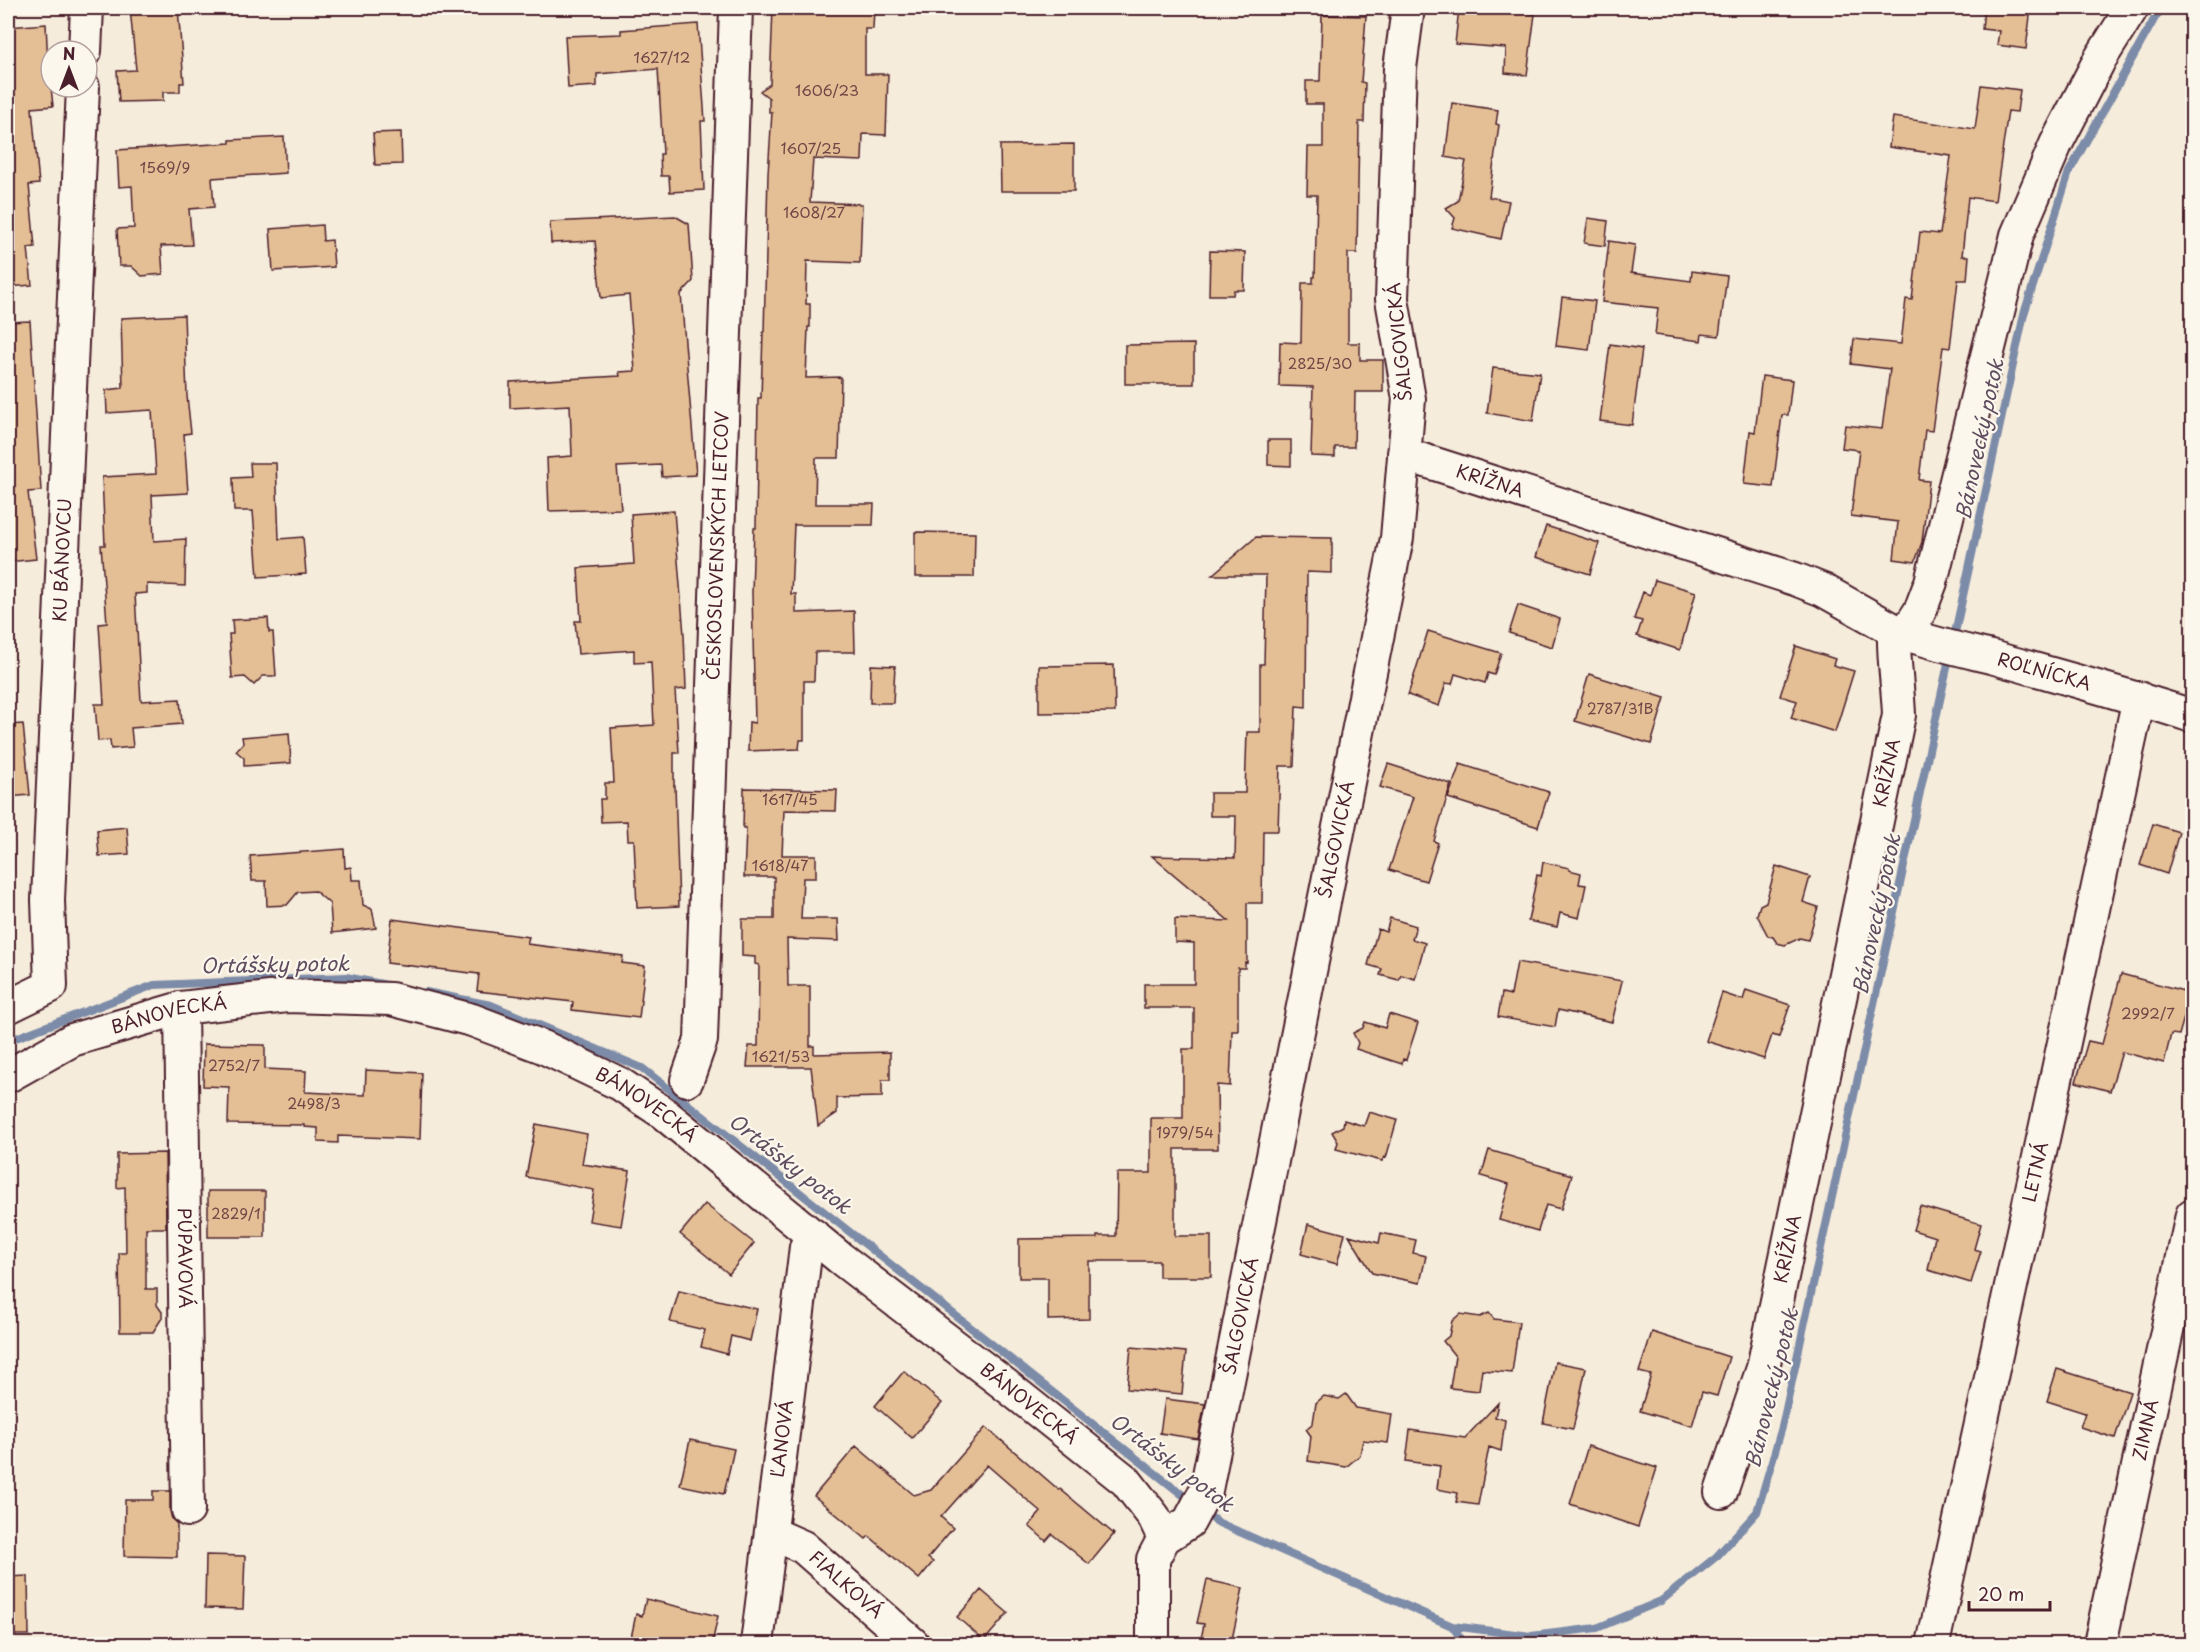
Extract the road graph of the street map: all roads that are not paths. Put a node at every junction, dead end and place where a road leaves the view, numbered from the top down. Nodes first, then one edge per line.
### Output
1 (87, 8) edge
2 (736, 8) edge
3 (1408, 8) edge
4 (2133, 8) edge
5 (86, 39) edge
6 (82, 99) edge
7 (1404, 454) junction
8 (1908, 636) junction
9 (2139, 698) junction
10 (2193, 716) edge
11 (8, 1007) edge
12 (181, 1008) junction
13 (8, 1076) edge
14 (687, 1080) dead end
15 (2193, 1215) edge
16 (813, 1235) junction
17 (1721, 1492) dead end
18 (188, 1510) dead end
19 (1177, 1530) junction
20 (771, 1533) junction
21 (757, 1644) edge
22 (913, 1644) edge
23 (1153, 1644) edge
24 (1933, 1644) edge
25 (2100, 1644) edge

1 - 5 street
2 - 14 street, ČESKOSLOVENSKÝCH LETCOV
3 - 7 street, ŠALGOVICKÁ
4 - 8 street
6 - 11 street, KU BÁNOVCU
7 - 8 street, KRÍŽNA
7 - 19 street, ŠALGOVICKÁ
8 - 9 street, ROĽNÍCKA
8 - 17 street, KRÍŽNA
9 - 10 street, ROĽNÍCKA
9 - 24 street, LETNÁ
12 - 13 street, BÁNOVECKÁ
12 - 16 street, BÁNOVECKÁ
12 - 18 street, PÚPAVOVÁ
15 - 25 street, ZIMNÁ
16 - 19 street, BÁNOVECKÁ
16 - 20 street, ĽANOVÁ
19 - 23 street, ŠALGOVICKÁ
20 - 21 street, ĽANOVÁ
20 - 22 street, FIALKOVÁ

